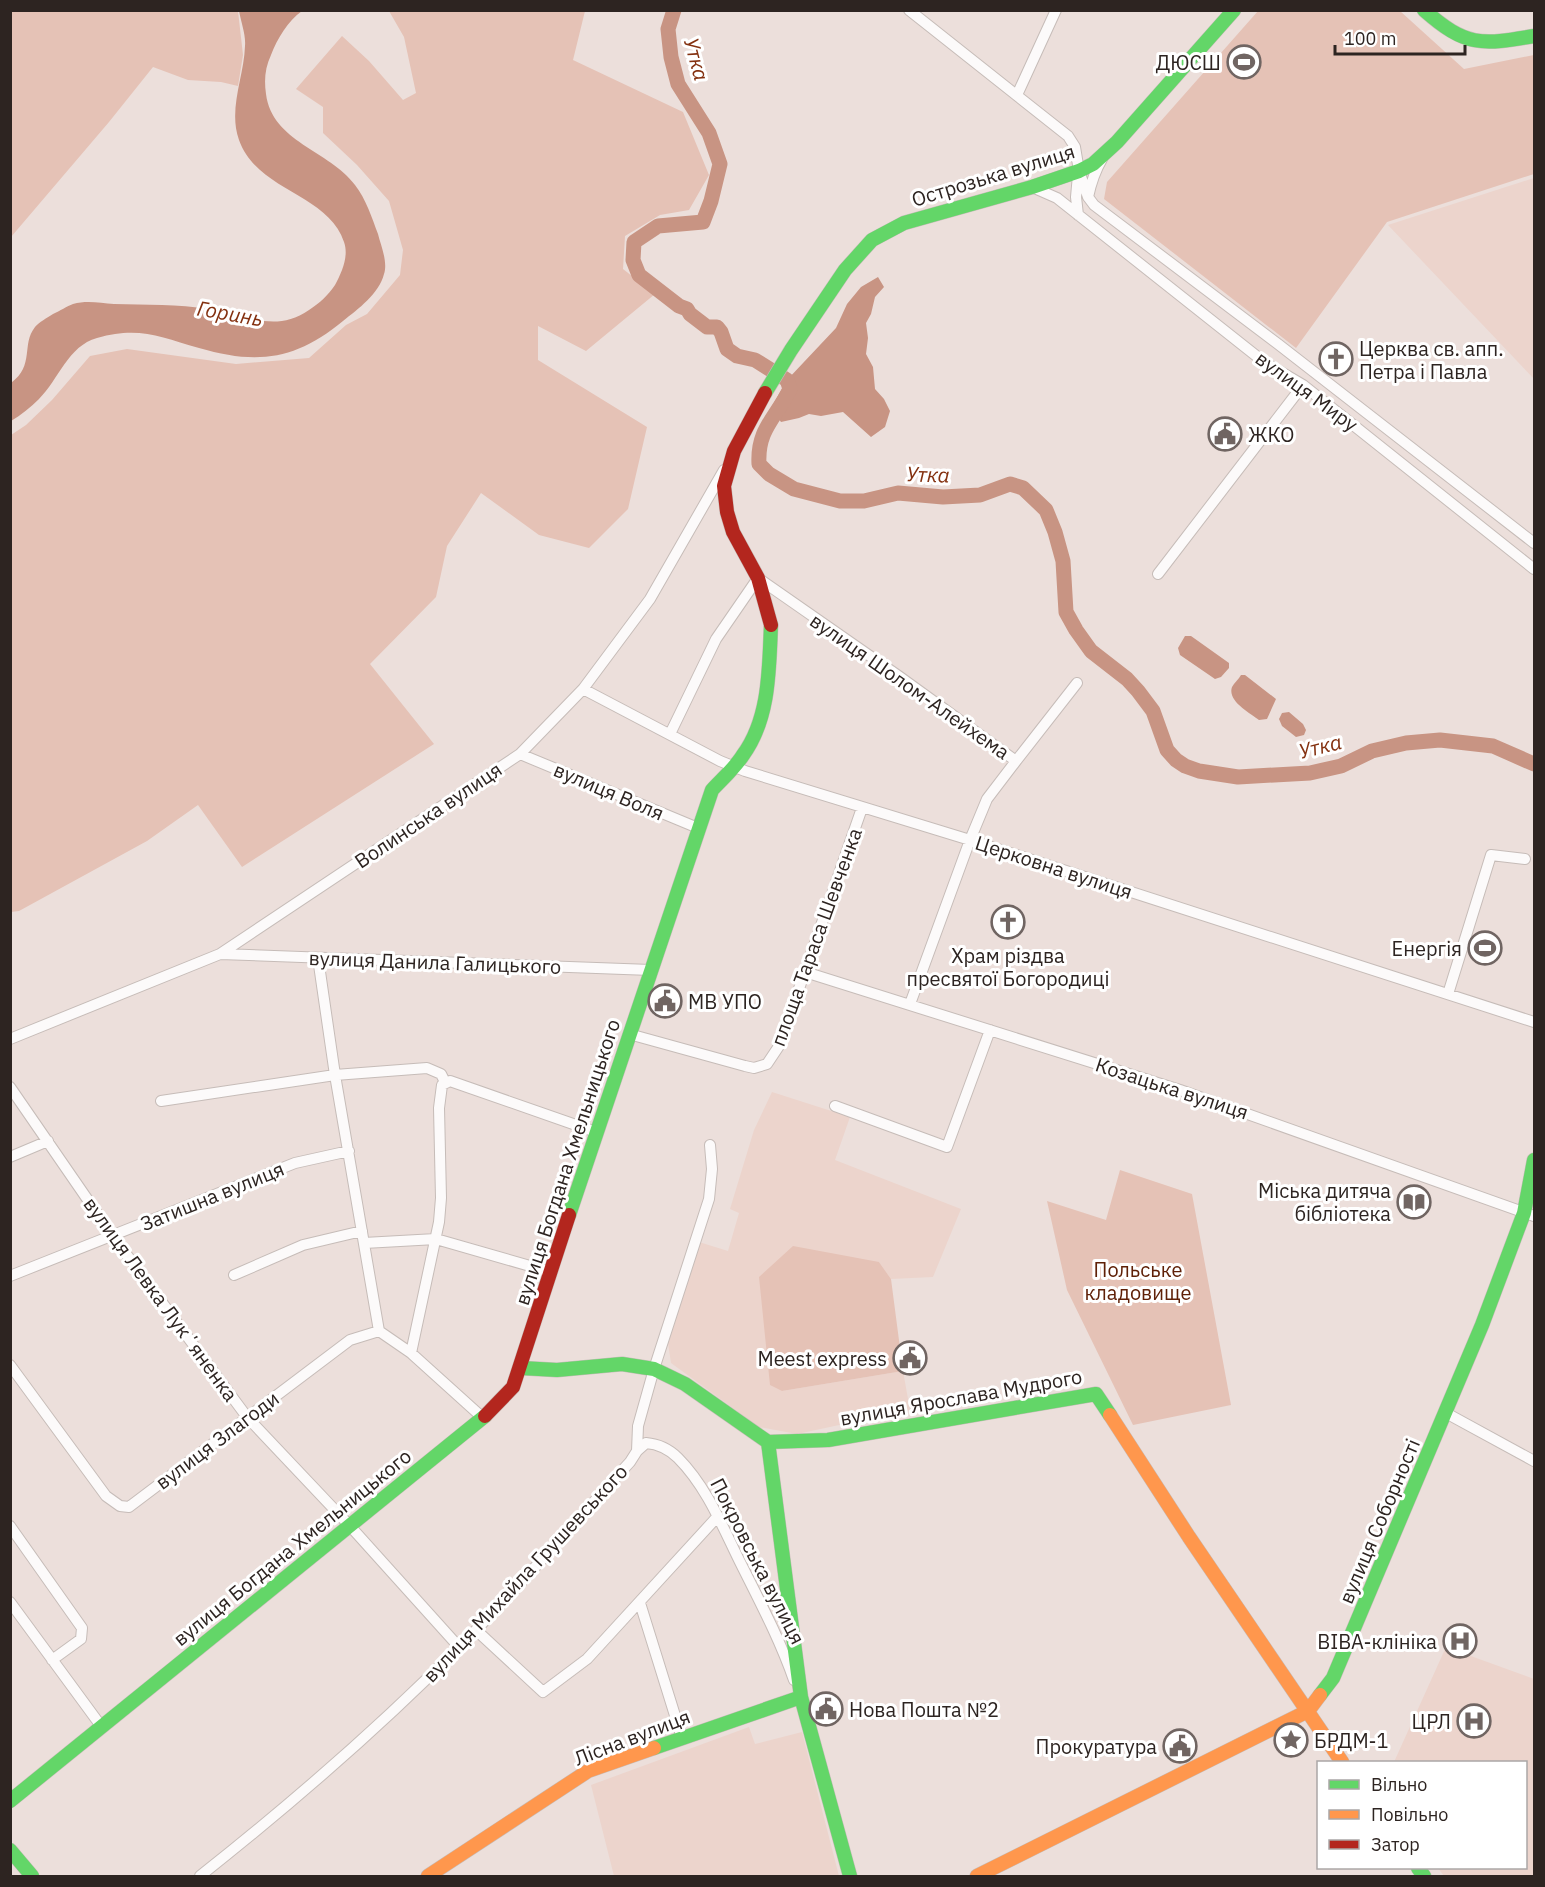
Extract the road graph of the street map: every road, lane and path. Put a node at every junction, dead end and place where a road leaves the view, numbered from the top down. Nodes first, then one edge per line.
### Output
1 (909, 10) edge
2 (1056, 10) edge
3 (1234, 10) edge
4 (1424, 10) edge
5 (1534, 36) edge
6 (1017, 94) junction
7 (1106, 153) junction
8 (1079, 171) junction
9 (1032, 187) junction
10 (1088, 197) junction
11 (1078, 214) junction
12 (791, 350) joint
13 (1304, 385) junction
14 (731, 457) junction
15 (1534, 543) edge
16 (1534, 569) edge
17 (1158, 574) dead end
18 (758, 578) junction
19 (1077, 683) dead end
20 (583, 689) junction
21 (669, 734) junction
22 (520, 754) junction
23 (1016, 761) junction
24 (734, 766) junction
25 (862, 808) junction
26 (698, 828) junction
27 (970, 840) junction
28 (1525, 859) dead end
29 (220, 954) junction
30 (318, 958) junction
31 (651, 970) junction
32 (805, 972) junction
33 (1448, 994) junction
34 (910, 1005) junction
35 (1534, 1022) edge
36 (990, 1030) junction
37 (629, 1034) junction
38 (10, 1039) edge
39 (335, 1075) junction
40 (445, 1082) junction
41 (10, 1087) edge
42 (161, 1101) dead end
43 (835, 1106) dead end
44 (596, 1132) junction
45 (48, 1141) junction
46 (710, 1145) dead end
47 (349, 1151) junction
48 (10, 1157) edge
49 (1534, 1160) edge
50 (1529, 1214) edge
51 (362, 1231) junction
52 (112, 1235) junction
53 (436, 1239) junction
54 (364, 1243) junction
55 (552, 1272) junction
56 (234, 1275) dead end
57 (10, 1276) edge
58 (379, 1332) junction
59 (526, 1352) junction
60 (411, 1353) junction
61 (10, 1365) edge
62 (520, 1368) junction
63 (654, 1369) junction
64 (557, 1370) junction
65 (513, 1387) junction
66 (1446, 1413) junction
67 (247, 1417) junction
68 (483, 1418) junction
69 (768, 1442) junction
70 (637, 1451) junction
71 (1534, 1461) edge
72 (718, 1516) junction
73 (350, 1526) junction
74 (10, 1527) edge
75 (10, 1602) edge
76 (640, 1603) junction
77 (476, 1630) junction
78 (459, 1647) junction
79 (52, 1660) junction
80 (801, 1697) junction
81 (1308, 1711) junction
82 (101, 1726) junction
83 (682, 1738) junction
84 (1341, 1761) edge
85 (10, 1801) edge
86 (10, 1850) edge
87 (32, 1876) edge
88 (200, 1876) edge
89 (428, 1876) edge
90 (850, 1876) edge
91 (977, 1876) edge

1 - 6 street, вулиця Миру
2 - 6 street
3 - 7 main road, Острозька вулиця
4 - 5 main road
6 - 8 street, вулиця Миру
7 - 8 main road, Острозька вулиця
7 - 10 street
8 - 9 main road, Острозька вулиця
8 - 10 street, вулиця Миру
8 - 11 street
9 - 11 street, вулиця Миру
9 - 12 main road, Острозька вулиця
10 - 15 street, вулиця Миру
11 - 13 street, вулиця Миру
12 - 14 main road, вулиця Богдана Хмельницького
13 - 16 street, вулиця Миру
13 - 17 street
14 - 18 main road, вулиця Богдана Хмельницького
14 - 20 street, Волинська вулиця
18 - 21 street
18 - 23 street, вулиця Шолом-Алейхема
18 - 24 main road, вулиця Богдана Хмельницького
19 - 23 street
20 - 21 street, Церковна вулиця
20 - 22 street, Волинська вулиця
21 - 24 street, Церковна вулиця
22 - 26 street, вулиця Воля
22 - 29 street, Волинська вулиця
23 - 27 street, вулиця Шолом-Алейхема
24 - 25 street, Церковна вулиця
24 - 26 main road, вулиця Богдана Хмельницького
25 - 27 street, Церковна вулиця
25 - 32 street, площа Тараса Шевченка
26 - 31 main road, вулиця Богдана Хмельницького
27 - 33 street, Церковна вулиця
27 - 34 street, вулиця Шолом-Алейхема
28 - 33 street
29 - 30 street, вулиця Данила Галицького
29 - 38 street, Волинська вулиця
30 - 31 street, вулиця Данила Галицького
30 - 39 street
31 - 37 main road, вулиця Богдана Хмельницького
32 - 34 street, Козацька вулиця
32 - 37 street, площа Тараса Шевченка
33 - 35 street, Церковна вулиця
34 - 36 street, Козацька вулиця
36 - 43 street
36 - 50 street, Козацька вулиця
37 - 44 main road, вулиця Богдана Хмельницького
39 - 40 street
39 - 42 street
39 - 47 street
40 - 44 street
40 - 53 street
41 - 45 street, вулиця Левка Лукʼяненка
44 - 55 main road, вулиця Богдана Хмельницького
45 - 48 street
45 - 52 street, вулиця Левка Лукʼяненка
46 - 63 street, вулиця Михайла Грушевського
47 - 51 street
47 - 52 street, Затишна вулиця
49 - 50 main road, вулиця Соборності
50 - 66 main road, вулиця Соборності
51 - 54 street
51 - 56 street
52 - 57 street, Затишна вулиця
52 - 67 street, вулиця Левка Лукʼяненка
53 - 54 street
53 - 55 street
53 - 60 street
54 - 58 street
55 - 59 main road, вулиця Богдана Хмельницького
58 - 60 street
58 - 67 street, вулиця Злагоди
59 - 62 main road, вулиця Богдана Хмельницького
59 - 64 main road
60 - 68 street
61 - 67 street, вулиця Злагоди
62 - 64 main road
62 - 65 main road, вулиця Богдана Хмельницького
63 - 64 main road
63 - 69 main road
63 - 70 street, вулиця Михайла Грушевського
64 - 65 main road
65 - 68 main road, вулиця Богдана Хмельницького
66 - 71 street
66 - 81 main road, вулиця Соборності
67 - 73 street, вулиця Левка Лукʼяненка
68 - 73 main road, вулиця Богдана Хмельницького
69 - 80 main road, Покровська вулиця
69 - 81 main road, вулиця Ярослава Мудрого
70 - 72 street, Покровська вулиця
70 - 77 street, вулиця Михайла Грушевського
72 - 76 street
72 - 80 street, Покровська вулиця
73 - 78 street, вулиця Левка Лукʼяненка
73 - 82 main road, вулиця Богдана Хмельницького
74 - 79 street
75 - 79 street
76 - 77 street
76 - 83 street
77 - 78 street, вулиця Михайла Грушевського
78 - 88 street, вулиця Михайла Грушевського
79 - 82 street
80 - 83 main road, Лісна вулиця
80 - 90 main road, Покровська вулиця
81 - 84 main road, вулиця Ярослава Мудрого
81 - 91 main road, вулиця Соборності
82 - 85 main road, вулиця Богдана Хмельницького
83 - 89 main road, Лісна вулиця
86 - 87 main road

